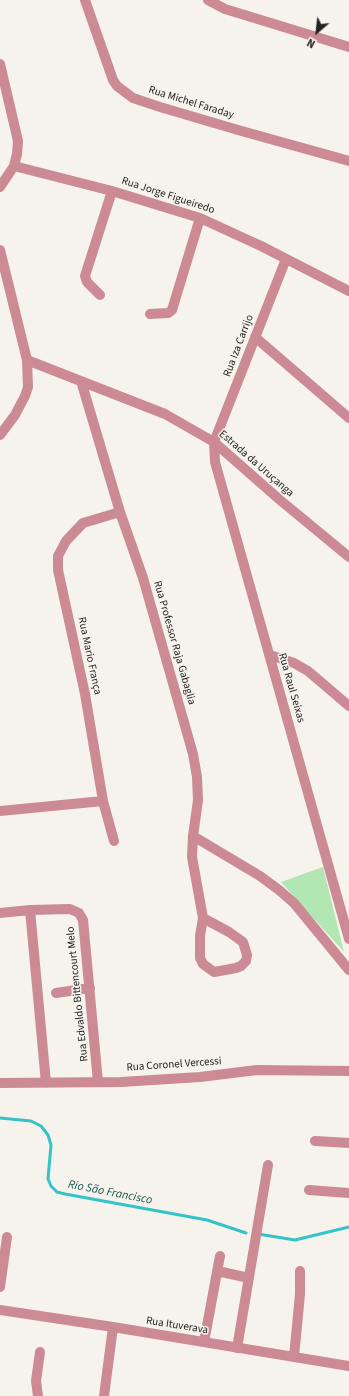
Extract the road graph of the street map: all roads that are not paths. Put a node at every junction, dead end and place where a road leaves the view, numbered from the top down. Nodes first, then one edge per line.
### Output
1 (85, 0) edge
2 (208, 0) edge
3 (349, 47) edge
4 (0, 64) edge
5 (349, 161) edge
6 (14, 166) junction
7 (0, 187) edge
8 (112, 191) junction
9 (200, 218) junction
10 (0, 250) edge
11 (286, 259) junction
12 (349, 291) edge
13 (100, 295) dead end
14 (150, 314) dead end
15 (255, 337) junction
16 (27, 360) junction
17 (81, 381) junction
18 (349, 418) edge
19 (0, 435) edge
20 (214, 442) junction
21 (120, 512) junction
22 (349, 557) edge
23 (270, 655) junction
24 (349, 706) edge
25 (103, 801) junction
26 (0, 811) edge
27 (193, 836) junction
28 (114, 841) dead end
29 (30, 910) junction
30 (0, 913) edge
31 (203, 918) junction
32 (349, 939) edge
33 (349, 970) edge
34 (90, 988) junction
35 (56, 993) dead end
36 (349, 1071) edge
37 (98, 1082) junction
38 (0, 1083) edge
39 (46, 1083) junction
40 (315, 1141) dead end
41 (349, 1143) edge
42 (268, 1165) dead end
43 (309, 1190) dead end
44 (349, 1193) edge
45 (7, 1236) dead end
46 (220, 1256) dead end
47 (217, 1270) junction
48 (300, 1271) dead end
49 (249, 1278) junction
50 (0, 1287) edge
51 (0, 1310) edge
52 (112, 1327) junction
53 (204, 1342) junction
54 (237, 1348) junction
55 (40, 1352) dead end
56 (294, 1357) junction
57 (349, 1366) edge
58 (38, 1396) edge
59 (104, 1396) edge

1 - 5 street, Rua Michel Faraday
2 - 3 street
4 - 6 street
6 - 7 street
6 - 8 street, Rua Jorge Figueiredo
8 - 9 street, Rua Jorge Figueiredo
8 - 13 street
9 - 11 street, Rua Jorge Figueiredo
9 - 14 street
10 - 16 street
11 - 12 street, Rua Jorge Figueiredo
11 - 15 street, Rua Iza Carrijo
15 - 18 street
15 - 20 street, Rua Iza Carrijo
16 - 17 street, Estrada da Uruçanga
16 - 19 street
17 - 20 street, Estrada da Uruçanga
17 - 21 street, Rua Professor Raja Gabaglia
20 - 22 street, Estrada da Uruçanga
20 - 23 street, Rua Raul Seixas
21 - 25 street, Rua Mario França
21 - 27 street, Rua Professor Raja Gabaglia
23 - 24 street
23 - 32 street, Rua Raul Seixas
25 - 26 street
25 - 28 street, Rua Mario França
27 - 31 street, Rua Professor Raja Gabaglia
27 - 33 street
29 - 30 street, Rua Edvaldo Bittencourt Melo
29 - 34 street, Rua Edvaldo Bittencourt Melo
29 - 39 street
31 - 31 street, Rua Professor Raja Gabaglia
34 - 35 street
34 - 37 street, Rua Edvaldo Bittencourt Melo
36 - 37 street, Rua Coronel Vercessi
37 - 39 street, Rua Coronel Vercessi
38 - 39 street, Rua Coronel Vercessi
40 - 41 street
42 - 49 street
43 - 44 street
45 - 50 street
46 - 47 street
47 - 49 street
47 - 53 street
48 - 56 street
49 - 54 street
51 - 52 street, Rua Ituverava
52 - 53 street, Rua Ituverava
52 - 59 street
53 - 54 street, Rua Ituverava
54 - 56 street, Rua Ituverava
55 - 58 street
56 - 57 street, Rua Ituverava

